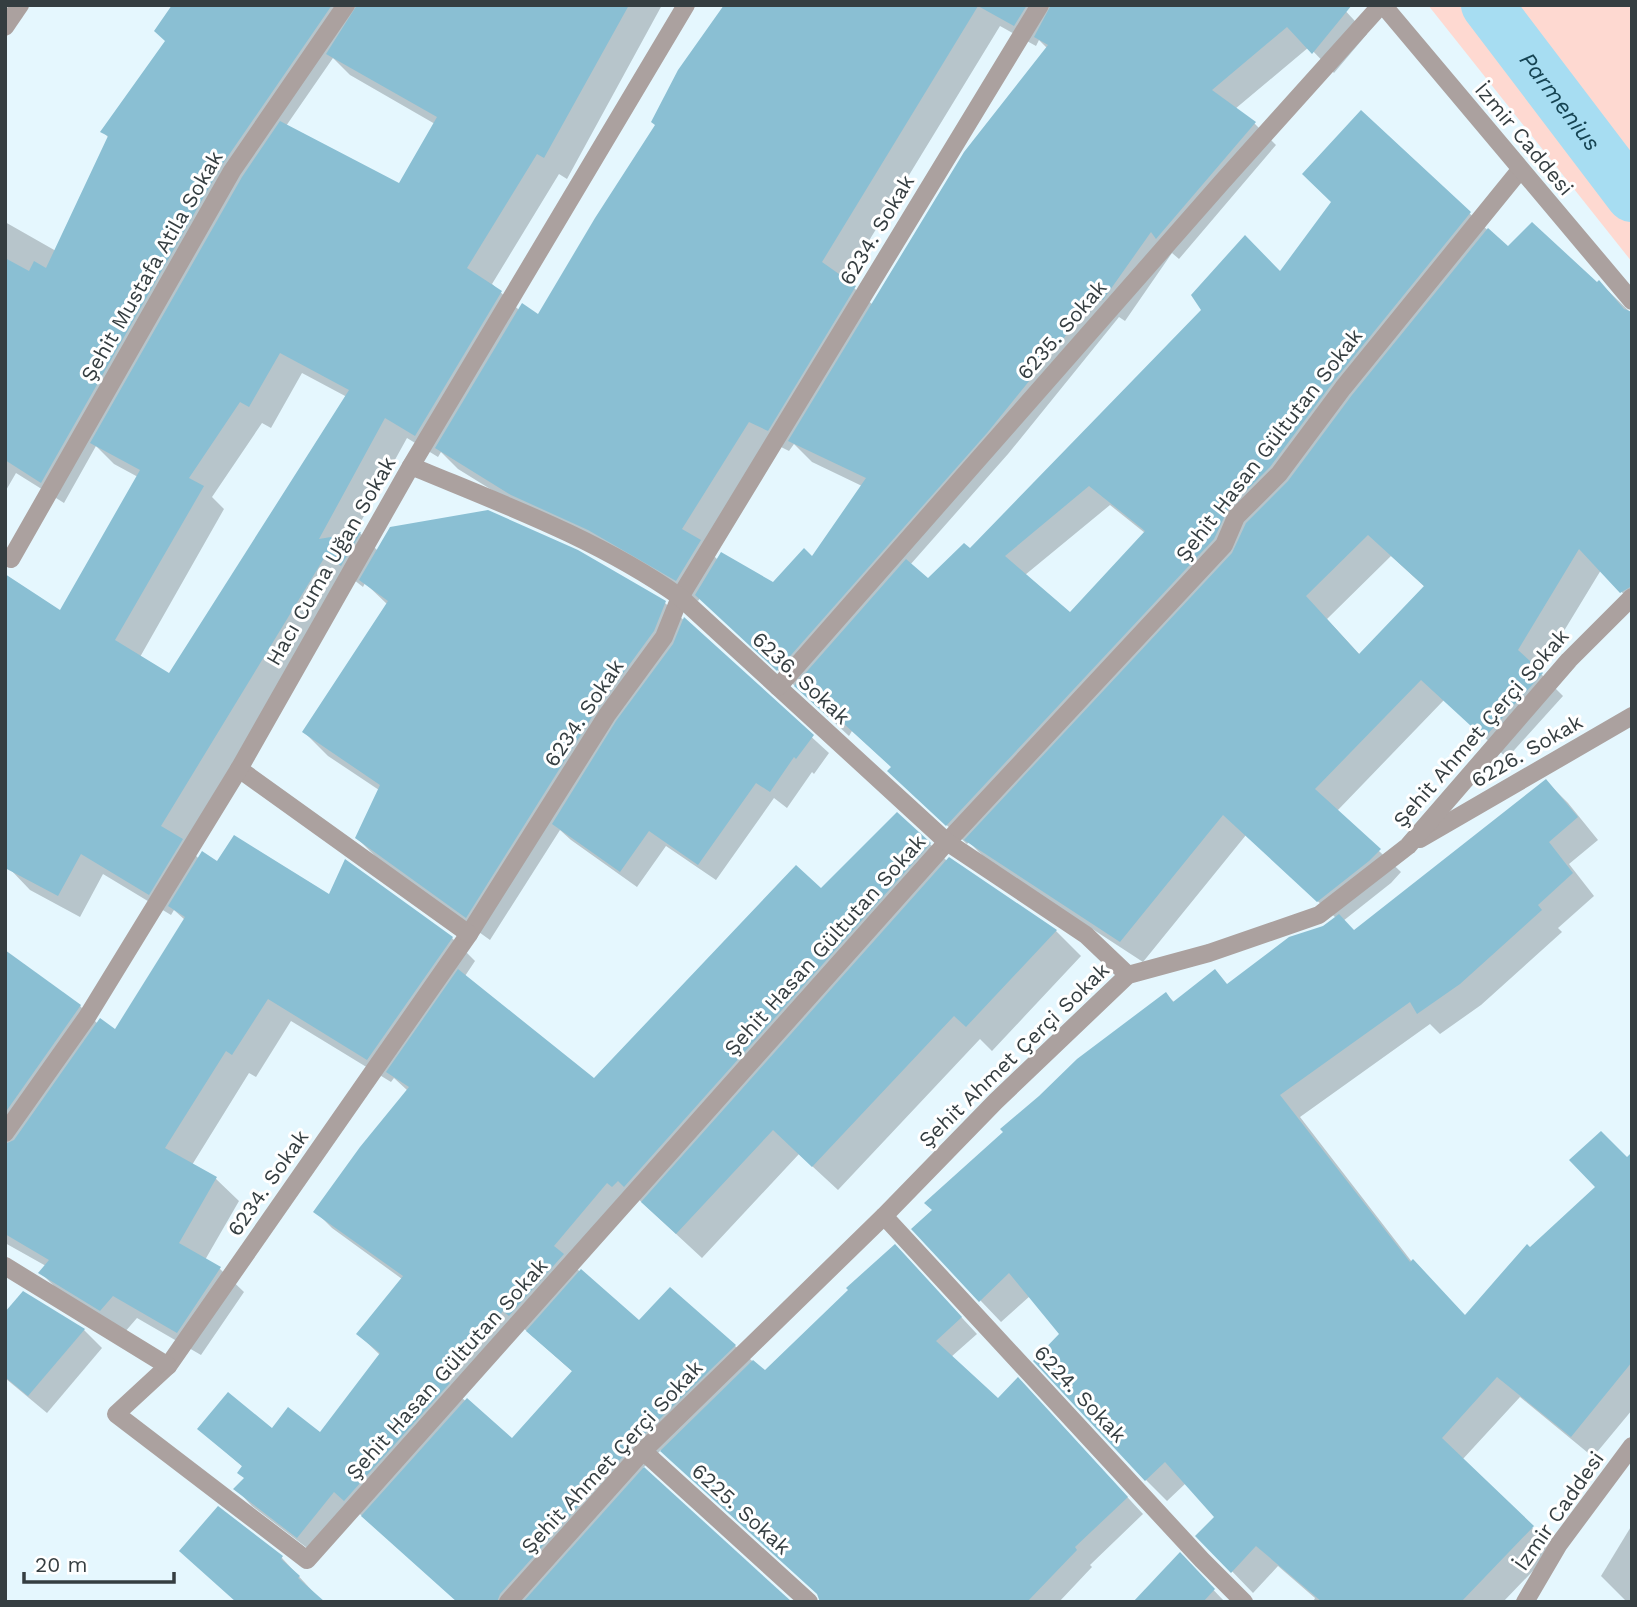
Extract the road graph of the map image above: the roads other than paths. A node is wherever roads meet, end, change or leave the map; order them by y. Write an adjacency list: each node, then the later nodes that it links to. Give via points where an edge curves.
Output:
1 (20, 5): 6 (street)
2 (346, 5): 10 (street, Şehit Mustafa Atila Sokak, via 232,171)
3 (686, 5): 9 (street, Hacı Cuma Uğan Sokak)
4 (1040, 5): 11 (street, 6234. Sokak)
5 (1382, 5): 7 (street, İzmir Caddesi); 13 (street, 6235. Sokak)
6 (5, 27)
7 (1520, 170): 8 (street, İzmir Caddesi); 16 (street, Şehit Hasan Gültutan Sokak, via 1279,474 1237,517 1224,545)
8 (1632, 302)
9 (411, 466): 11 (street, 6236. Sokak, via 573,535 648,574); 15 (street, Hacı Cuma Uğan Sokak)
10 (11, 559)
11 (680, 597): 13 (street, 6236. Sokak); 18 (street, 6234. Sokak, via 664,637 607,715)
12 (1632, 597): 17 (street, Şehit Ahmet Çerçi Sokak, via 1569,660)
13 (779, 687): 16 (street, 6236. Sokak)
14 (1632, 716): 17 (street, 6226. Sokak)
15 (239, 769): 18 (street); 20 (street, Hacı Cuma Uğan Sokak, via 87,1017)
16 (947, 842): 19 (street, 6236. Sokak, via 1086,935); 24 (street, Şehit Hasan Gültutan Sokak, via 307,1560)
17 (1408, 846): 19 (street, Şehit Ahmet Çerçi Sokak, via 1319,915)
18 (469, 934): 23 (street, 6234. Sokak)
19 (1128, 975): 21 (street, Şehit Ahmet Çerçi Sokak)
20 (5, 1133)
21 (884, 1216): 26 (street, Şehit Ahmet Çerçi Sokak); 29 (street, 6224. Sokak)
22 (5, 1266): 23 (street)
23 (168, 1366): 24 (street, 6234. Sokak)
24 (116, 1414)
25 (1632, 1446): 30 (street, İzmir Caddesi, via 1559,1544)
26 (643, 1451): 27 (street, Şehit Ahmet Çerçi Sokak); 28 (street, 6225. Sokak)
27 (508, 1602)
28 (809, 1602)
29 (1244, 1602)
30 (1525, 1602)

